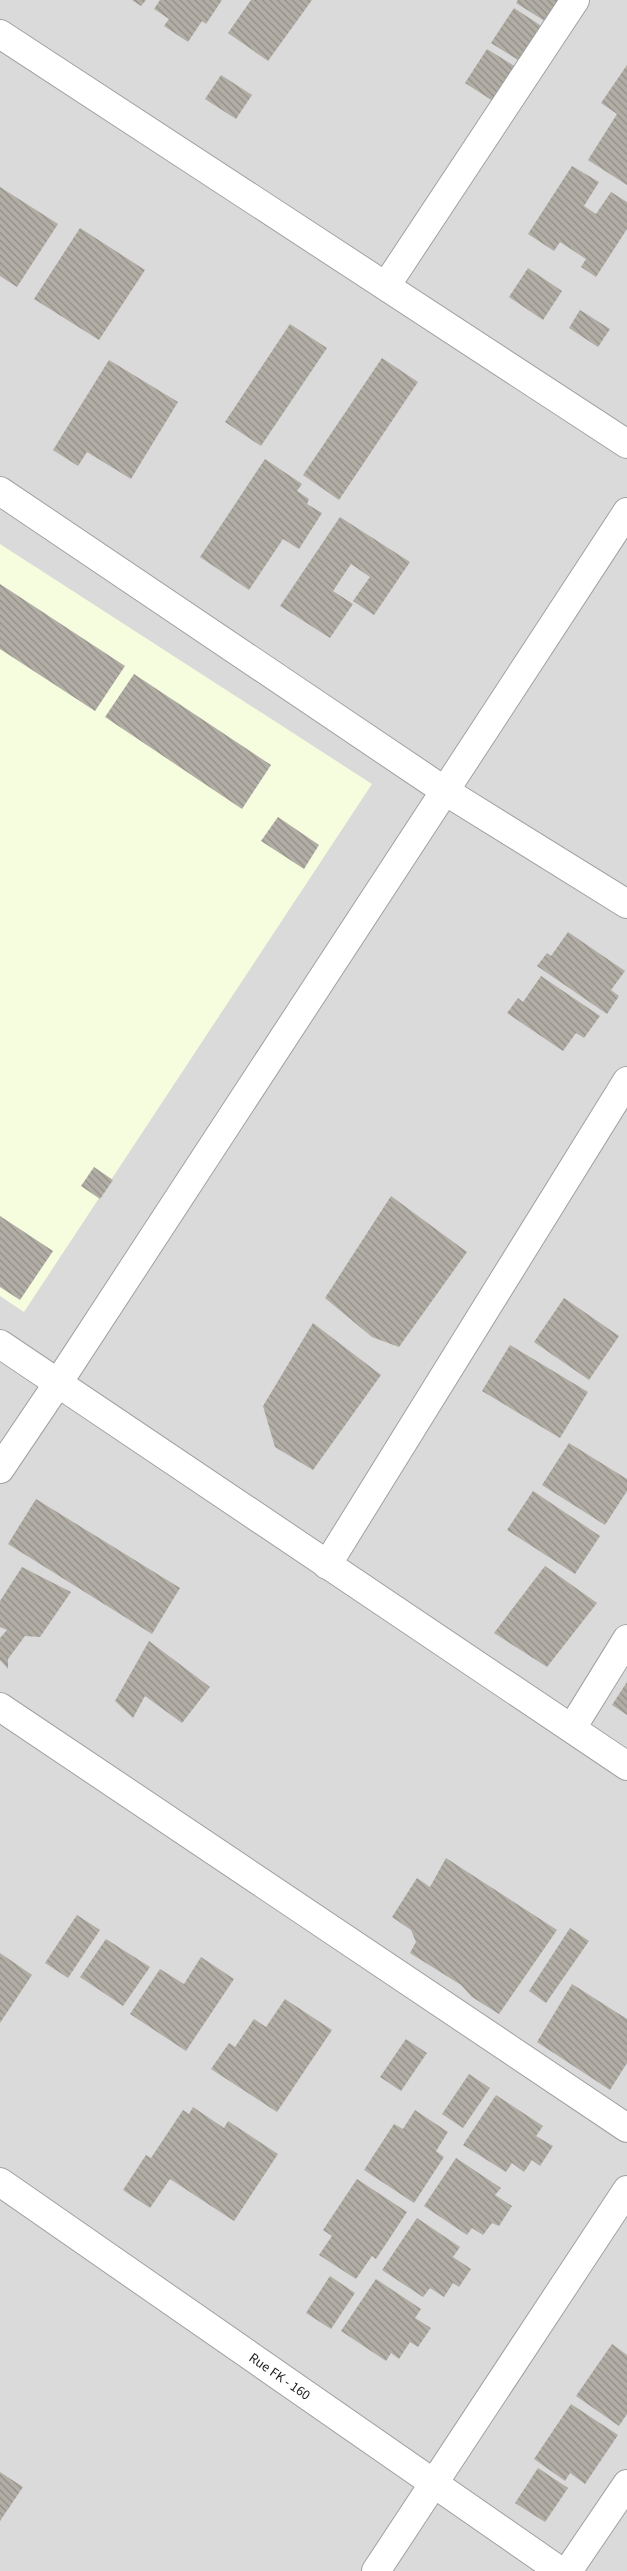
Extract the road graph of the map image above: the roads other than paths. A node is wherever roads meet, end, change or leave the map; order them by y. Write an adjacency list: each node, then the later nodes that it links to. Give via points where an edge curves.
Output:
1 (575, 0): 3 (street)
2 (0, 34): 3 (street)
3 (386, 286): 4 (street)
4 (627, 444)
5 (0, 491): 7 (street)
6 (627, 512): 7 (street)
7 (445, 791): 8 (street); 11 (street)
8 (627, 904)
9 (627, 1081): 13 (street)
10 (0, 1344): 11 (street)
11 (58, 1383): 12 (street); 13 (street)
12 (0, 1468)
13 (327, 1565): 16 (street)
14 (627, 1638): 16 (street)
15 (0, 1707): 18 (street)
16 (572, 1728): 17 (street)
17 (627, 1766)
18 (627, 2128)
19 (0, 2182): 21 (street, Rue FK - 160)
20 (627, 2190): 21 (street)
21 (434, 2482): 23 (street); 24 (street, Rue FK - 160)
22 (627, 2484): 25 (street)
23 (376, 2571)
24 (560, 2571)
25 (568, 2571)

